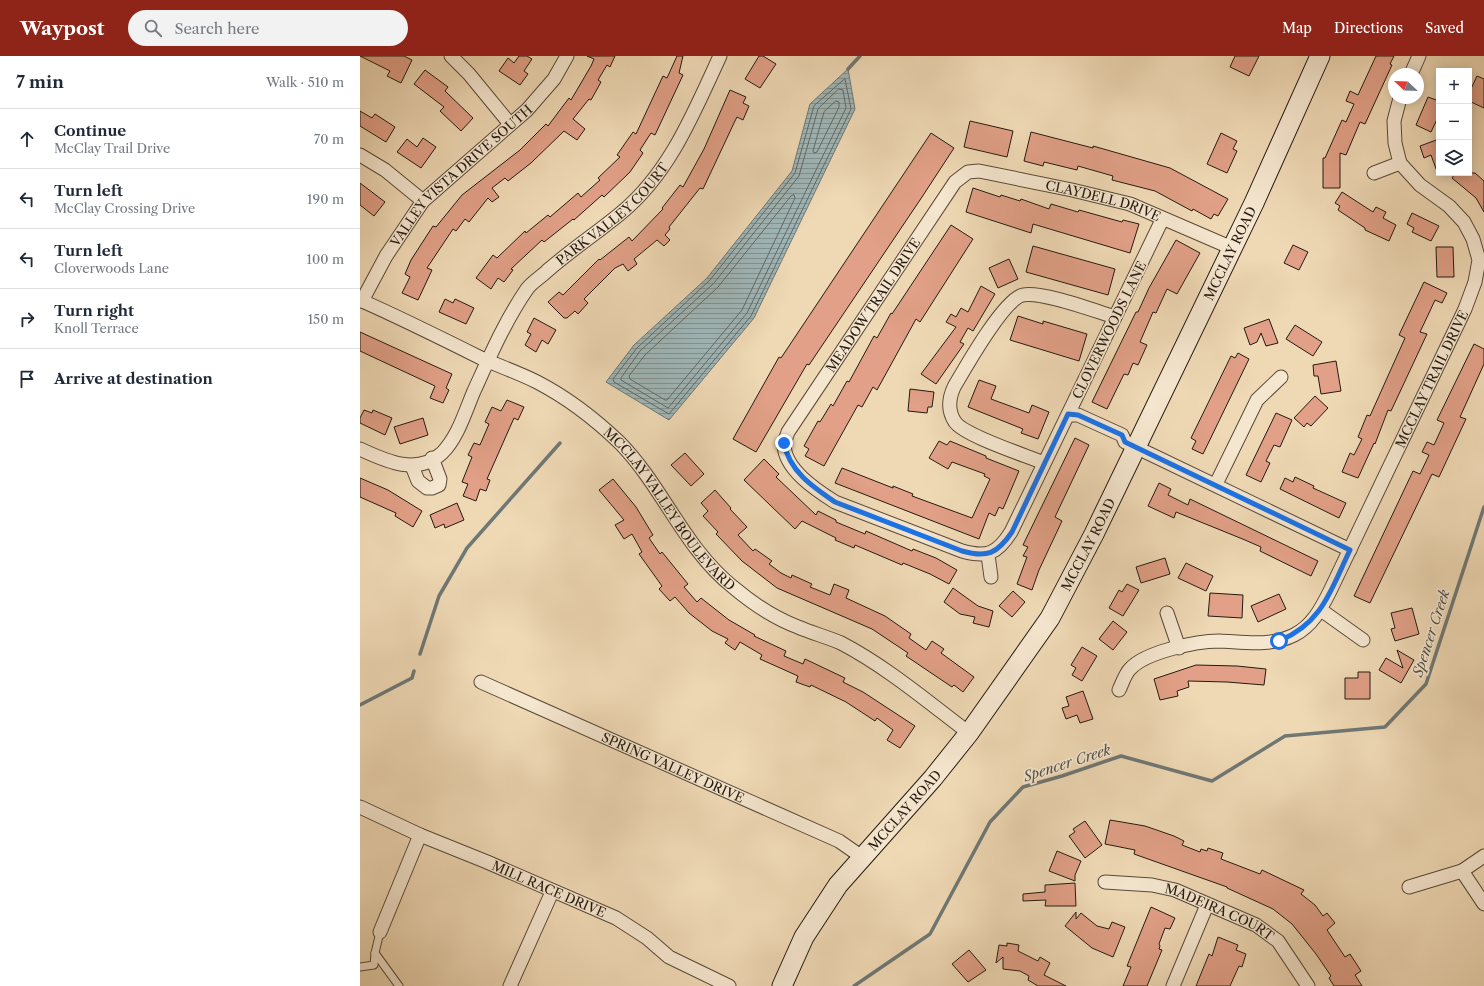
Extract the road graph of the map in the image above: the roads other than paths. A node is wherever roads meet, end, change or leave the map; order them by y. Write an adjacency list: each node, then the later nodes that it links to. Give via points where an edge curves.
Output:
1 (451, 56): 8 (street)
2 (567, 56): 8 (street, VALLEY VISTA DRIVE SOUTH, via 544,94)
3 (720, 56): 18 (street, PARK VALLEY COURT, via 690,121 657,178 621,213 572,249 528,288 505,325)
4 (1320, 56): 15 (main road, MCCLAY ROAD)
5 (1419, 56): 6 (street)
6 (1414, 68)
7 (1398, 104): 10 (street, MCCLAY TRAIL DRIVE, via 1394,121 1395,143)
8 (510, 124): 13 (street, VALLEY VISTA DRIVE SOUTH)
9 (360, 155): 13 (street, via 385,170)
10 (1400, 163): 12 (street); 27 (street, MCCLAY TRAIL DRIVE, via 1420,185 1449,206 1464,222 1474,239 1479,260 1475,282 1464,309)
11 (968, 172): 14 (street, CLAYDELL DRIVE, via 992,173 1072,190 1130,204); 28 (street, MEADOW TRAIL DRIVE, via 951,187 798,416 784,443 786,455 792,465 820,492 835,502)
12 (1374, 173)
13 (423, 201): 16 (street, VALLEY VISTA DRIVE SOUTH, via 386,256)
14 (1163, 218): 15 (street, CLAYDELL DRIVE); 17 (street, CLOVERWOODS LANE)
15 (1232, 248): 21 (main road, MCCLAY ROAD)
16 (361, 300): 18 (street, MCCLAY VALLEY BOULEVARD)
17 (1115, 317): 20 (street, CLOVERWOODS LANE); 24 (street, via 1070,303 1022,295 1005,307 954,387 948,400 955,422 991,442)
18 (488, 361): 23 (street, PARK VALLEY COURT, via 454,437 441,453); 36 (street, MCCLAY VALLEY BOULEVARD, via 544,386 583,409 638,463 696,551 719,576 748,600 796,627 840,643 863,656)
19 (1281, 377): 26 (street, via 1257,400)
20 (1068, 414): 21 (street, via 1074,422 1118,444); 24 (street, CLOVERWOODS LANE)
21 (1130, 444): 26 (street); 36 (main road, MCCLAY ROAD, via 1094,534 1050,618)
22 (360, 449): 25 (street, via 386,461)
23 (432, 458): 25 (street, PARK VALLEY COURT); 25 (street, via 440,479 436,487 427,488 418,482)
24 (1044, 463): 28 (street, CLOVERWOODS LANE, via 1012,532 1004,544)
25 (412, 466)
26 (1216, 484): 27 (street)
27 (1350, 550): 30 (street, MCCLAY TRAIL DRIVE)
28 (983, 555): 29 (street)
29 (992, 577)
30 (1320, 610): 32 (street); 33 (street, MCCLAY TRAIL DRIVE, via 1310,624 1279,641 1216,641)
31 (1167, 613): 33 (street)
32 (1363, 640)
33 (1179, 648): 35 (street, MCCLAY TRAIL DRIVE, via 1142,659 1130,669)
34 (481, 682): 40 (street, SPRING VALLEY DRIVE, via 839,841)
35 (1119, 690)
36 (969, 733): 40 (main road, MCCLAY ROAD, via 933,778)
37 (360, 806): 38 (street, MILL RACE DRIVE)
38 (420, 835): 44 (street, MILL RACE DRIVE); 47 (street)
39 (1484, 856): 41 (street)
40 (862, 857): 53 (main road, MCCLAY ROAD, via 838,885 804,937)
41 (1462, 872): 43 (street); 45 (street)
42 (1105, 882): 46 (street, MADEIRA COURT, via 1163,887 1176,890)
43 (1409, 887)
44 (552, 892): 51 (street); 52 (street, MILL RACE DRIVE, via 629,925 669,957)
45 (1484, 904)
46 (1207, 905): 54 (street); 55 (street, MADEIRA COURT, via 1256,925 1278,941)
47 (380, 932): 48 (lane)
48 (375, 953): 49 (lane, via 374,965); 50 (lane)
49 (360, 967)
50 (399, 986)
51 (510, 986)
52 (729, 986)
53 (782, 986)
54 (1173, 986)
55 (1308, 986)

